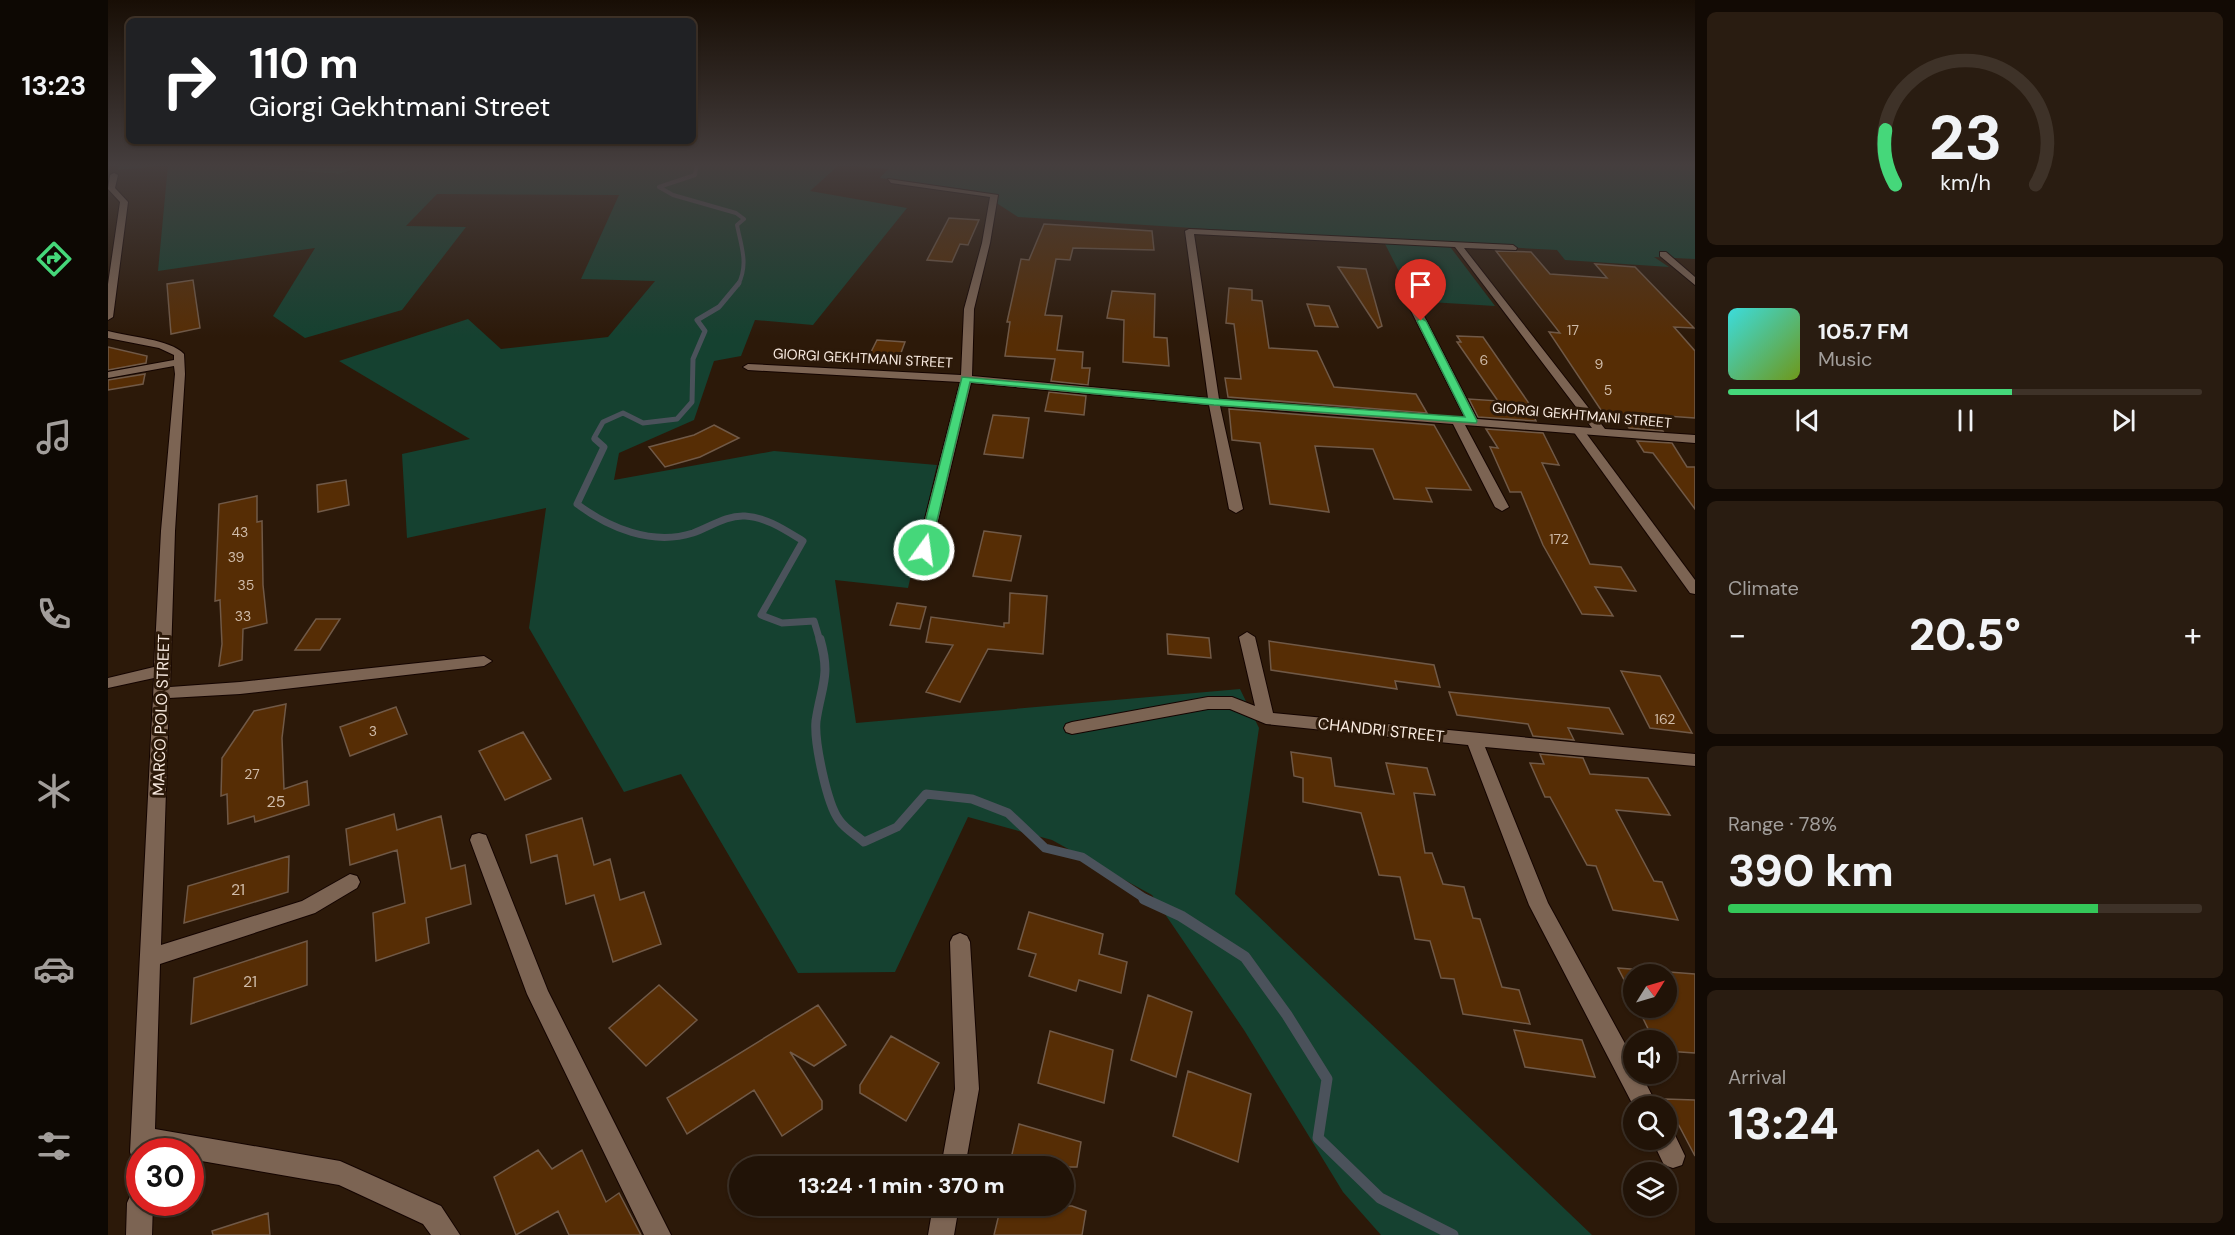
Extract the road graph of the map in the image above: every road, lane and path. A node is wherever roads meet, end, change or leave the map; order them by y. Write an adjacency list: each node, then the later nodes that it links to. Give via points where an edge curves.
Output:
1 (121, 222): 8 (street)
2 (990, 222): 14 (street, via 969,309)
3 (1457, 245): 4 (street); 15 (street, via 1189,231); 19 (street)
4 (1513, 248)
5 (1663, 254): 7 (street)
6 (1401, 281): 17 (street)
7 (1695, 282)
8 (109, 295): 9 (street)
9 (108, 317)
10 (108, 334): 11 (street, via 169,346 178,354)
11 (179, 362): 13 (street); 27 (street, MARCO POLO STREET)
12 (748, 367): 14 (street, GIORGI GEKHTMANI STREET)
13 (108, 375)
14 (966, 379): 15 (street, GIORGI GEKHTMANI STREET); 23 (street)
15 (1214, 402): 16 (street, GIORGI GEKHTMANI STREET); 22 (street)
16 (1457, 420): 17 (street, GIORGI GEKHTMANI STREET); 21 (street)
17 (1472, 421): 18 (street, GIORGI GEKHTMANI STREET)
18 (1579, 431): 19 (street, GIORGI GEKHTMANI STREET); 24 (street)
19 (1602, 433): 20 (street, GIORGI GEKHTMANI STREET)
20 (1695, 439)
21 (1502, 507)
22 (1236, 508)
23 (924, 550)
24 (1695, 590)
25 (1247, 637): 30 (street)
26 (484, 661): 29 (street)
27 (163, 670): 28 (street); 29 (street, MARCO POLO STREET)
28 (108, 683)
29 (162, 693): 37 (street, MARCO POLO STREET)
30 (1266, 717): 31 (street, CHANDRI STREET, via 1232,703 1208,703); 32 (street, CHANDRI STREET)
31 (1072, 728)
32 (1474, 740): 33 (street, CHANDRI STREET); 38 (street, via 1539,905)
33 (1695, 759)
34 (479, 840): 46 (street, via 537,994)
35 (350, 882): 37 (street, via 308,906)
36 (960, 942): 41 (street, via 967,1089)
37 (150, 958): 39 (street, MARCO POLO STREET)
38 (1641, 1096)
39 (142, 1138)
40 (204, 1154): 45 (street, via 340,1173 432,1215)
41 (955, 1156)
42 (140, 1216): 44 (street)
43 (944, 1216): 47 (street)
44 (139, 1235)
45 (447, 1235)
46 (658, 1235)
47 (941, 1235)

